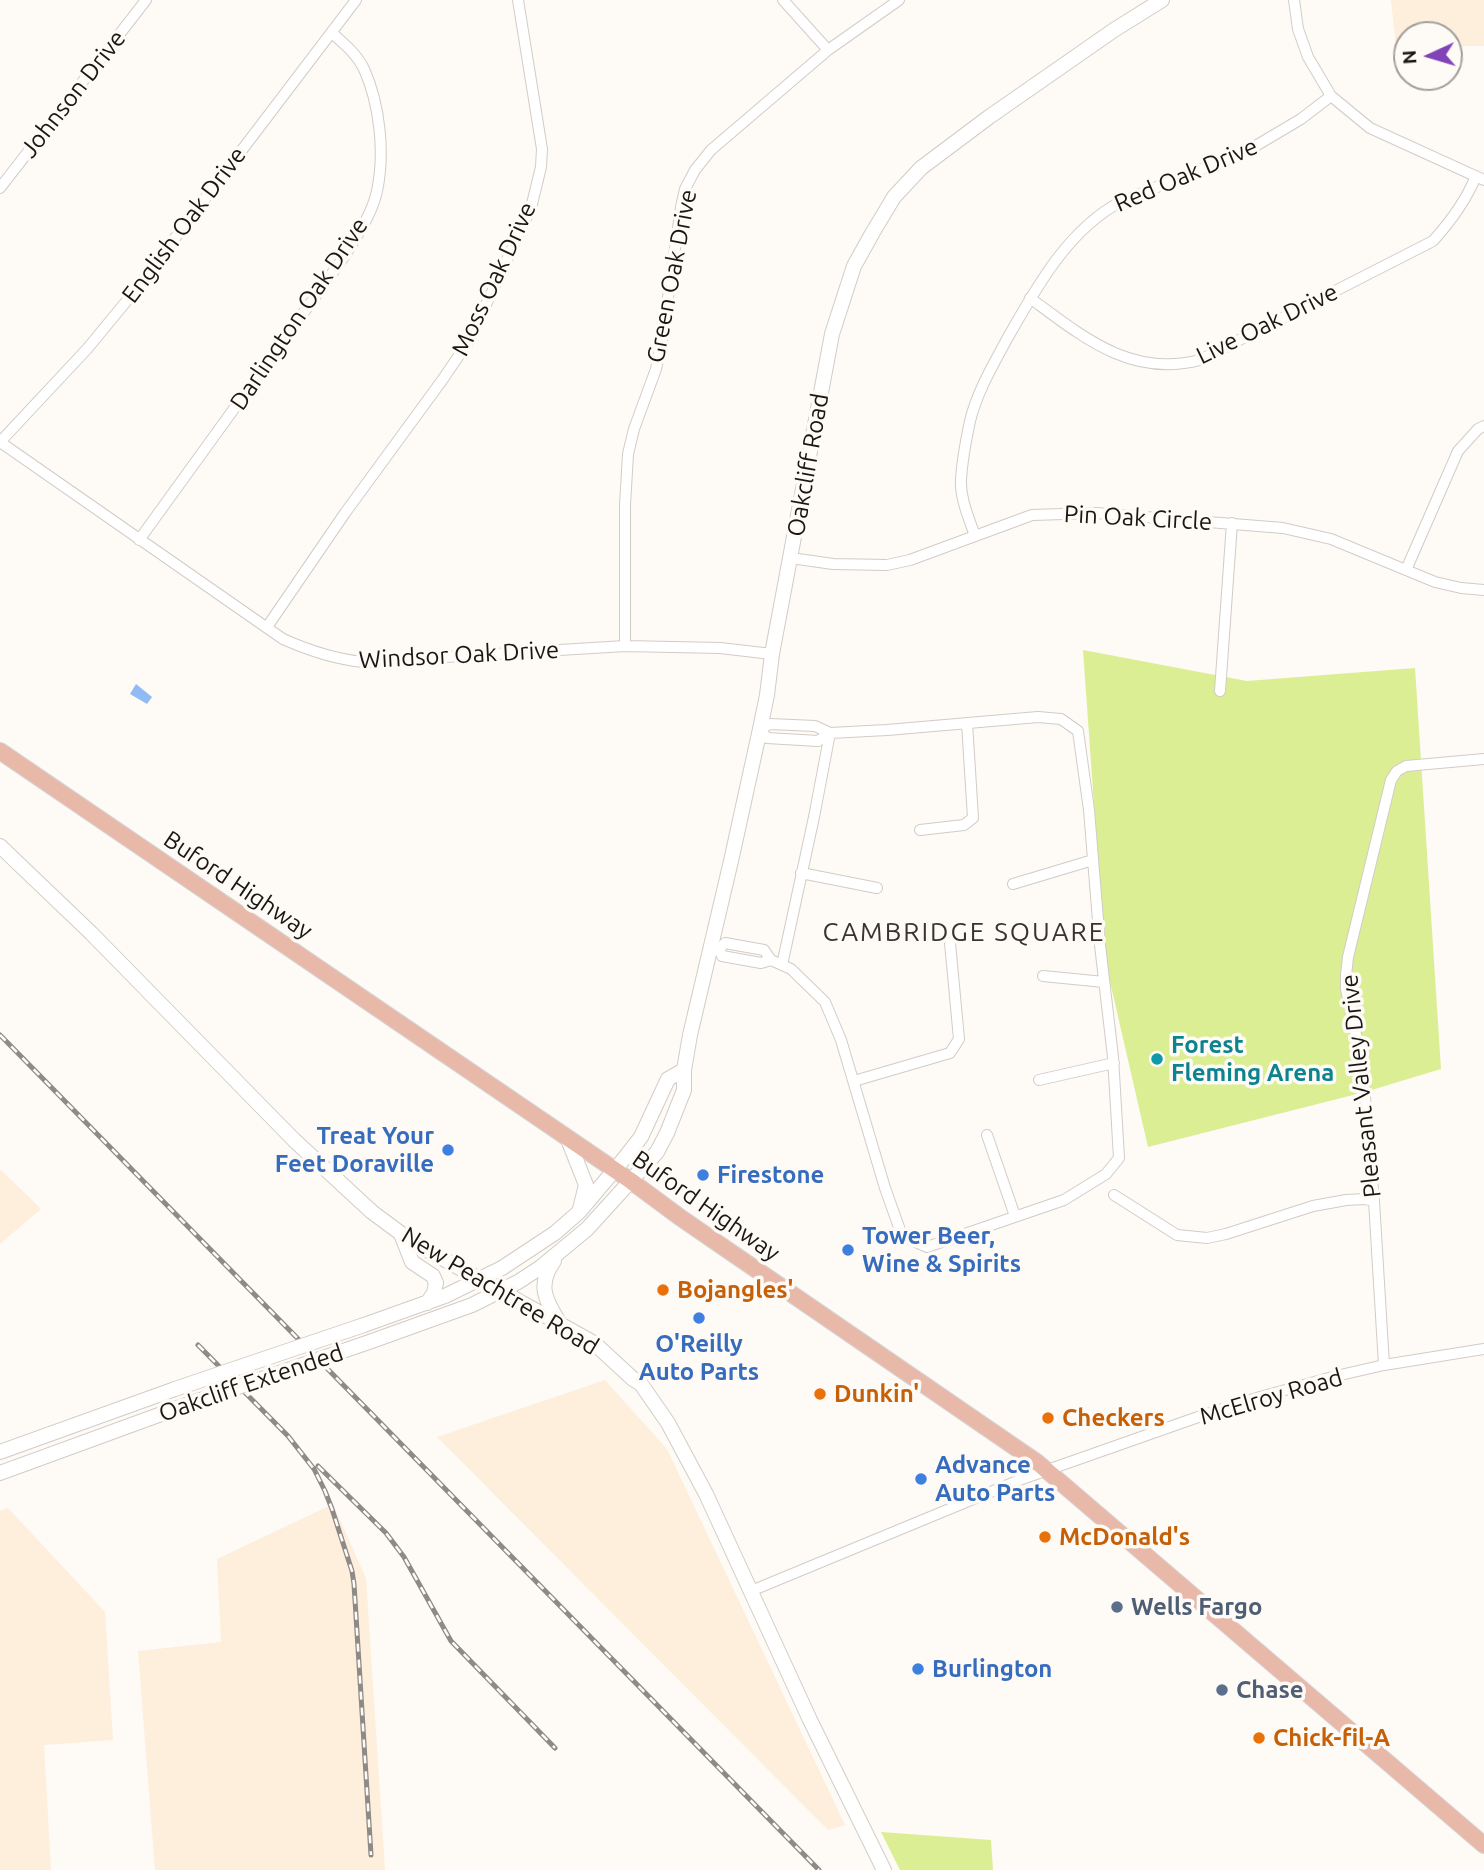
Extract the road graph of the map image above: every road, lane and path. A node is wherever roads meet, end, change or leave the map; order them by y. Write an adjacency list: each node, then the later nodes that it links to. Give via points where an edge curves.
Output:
1 (146, 0): 12 (street, Johnson Drive)
2 (356, 0): 8 (street, English Oak Drive)
3 (518, 0): 22 (street, Moss Oak Drive, via 542,149 531,208 470,339)
4 (783, 0): 9 (street)
5 (899, 0): 9 (street, Green Oak Drive)
6 (1162, 0): 19 (main road, Oakcliff Road, via 950,144 894,197 854,266 832,334)
7 (1294, 0): 10 (street, via 1304,48)
8 (332, 33): 15 (street, English Oak Drive, via 134,292); 18 (street, Darlington Oak Drive, via 352,50 363,68 378,125 381,160 377,192 366,221)
9 (828, 50): 23 (street, Green Oak Drive, via 711,150 685,189 656,369 628,454)
10 (1331, 96): 11 (street, via 1370,128); 13 (street, Red Oak Drive, via 1247,151 1104,210 1068,246)
11 (1480, 178): 13 (street, Live Oak Drive, via 1433,241 1200,360 1165,364 1124,358 1073,330)
12 (0, 188)
13 (1030, 298): 17 (street, Red Oak Drive, via 989,371 971,420 961,481)
14 (1484, 426): 20 (street, via 1458,451)
15 (0, 442): 18 (street, Windsor Oak Drive)
16 (1232, 523): 17 (street, Pin Oak Circle, via 1044,514); 20 (street, Pin Oak Circle, via 1331,539); 25 (street)
17 (975, 536): 19 (street, Pin Oak Circle, via 887,565)
18 (139, 540): 22 (street, Windsor Oak Drive)
19 (791, 558): 24 (main road, Oakcliff Road)
20 (1406, 570): 21 (street, Pin Oak Circle, via 1435,582)
21 (1484, 590)
22 (267, 627): 23 (street, Windsor Oak Drive, via 307,650 363,662)
23 (625, 646): 24 (street, Windsor Oak Drive)
24 (772, 654): 27 (main road, Oakcliff Road)
25 (1220, 691)
26 (967, 723): 28 (street); 31 (street, via 973,818 964,825); 33 (street, via 1038,717 1061,719 1078,731)
27 (760, 729): 28 (street, via 767,738 818,741); 38 (main road, Oakcliff Road)
28 (830, 733): 34 (street)
29 (0, 751): 47 (main road, Buford Highway)
30 (1484, 759): 51 (street, Pleasant Valley Drive, via 1406,766 1397,771 1380,819 1346,975 1362,1056)
31 (920, 830)
32 (0, 846): 54 (main road, New Peachtree Road, via 294,1140)
33 (1093, 860): 35 (street); 41 (street)
34 (801, 873): 36 (street); 39 (street)
35 (1013, 884)
36 (877, 888)
37 (950, 943): 45 (street, via 959,1039 950,1053)
38 (715, 948): 39 (street, via 722,956); 43 (main road, Oakcliff Road)
39 (776, 962): 45 (street, via 825,1002)
40 (1043, 976): 41 (street)
41 (1104, 982): 42 (street)
42 (1114, 1063): 44 (street); 53 (street, via 1119,1158 1106,1174 1064,1200)
43 (684, 1070): 48 (main road, via 668,1079 641,1136); 49 (main road, Oakcliff Road, via 684,1090 667,1133)
44 (1039, 1080)
45 (854, 1081): 53 (street, via 901,1233 927,1247)
46 (987, 1135): 53 (street)
47 (567, 1138): 48 (main road, Buford Highway); 52 (main road, via 586,1185)
48 (614, 1170): 49 (main road, Buford Highway); 52 (main road)
49 (631, 1181): 55 (main road, Oakcliff Road); 63 (main road, Buford Highway)
50 (1114, 1195): 51 (street, via 1177,1235 1207,1238 1313,1206)
51 (1374, 1201): 61 (street, Pleasant Valley Drive)
52 (579, 1212): 56 (main road, via 555,1233)
53 (1015, 1216)
54 (401, 1233): 56 (main road, New Peachtree Road); 58 (main road, via 412,1262 436,1283)
55 (564, 1250): 57 (main road, Oakcliff Road); 59 (main road, via 545,1273 544,1287 547,1304)
56 (480, 1278): 57 (main road, New Peachtree Road); 58 (main road, Oakcliff Extended)
57 (501, 1290): 59 (main road, New Peachtree Road); 64 (main road, Oakcliff Extended, bridge, via 472,1305)
58 (427, 1303): 62 (main road, Oakcliff Extended, bridge)
59 (559, 1323): 65 (main road, New Peachtree Road, via 594,1343 641,1384 684,1451)
60 (1484, 1349): 61 (street, McElroy Road)
61 (1384, 1365): 63 (street, McElroy Road, via 1260,1397)
62 (0, 1452)
63 (1046, 1470): 65 (street, McElroy Road); 66 (main road, Buford Highway)
64 (0, 1473)
65 (751, 1591): 67 (main road, New Peachtree Road)
66 (1484, 1845)
67 (884, 1870)

